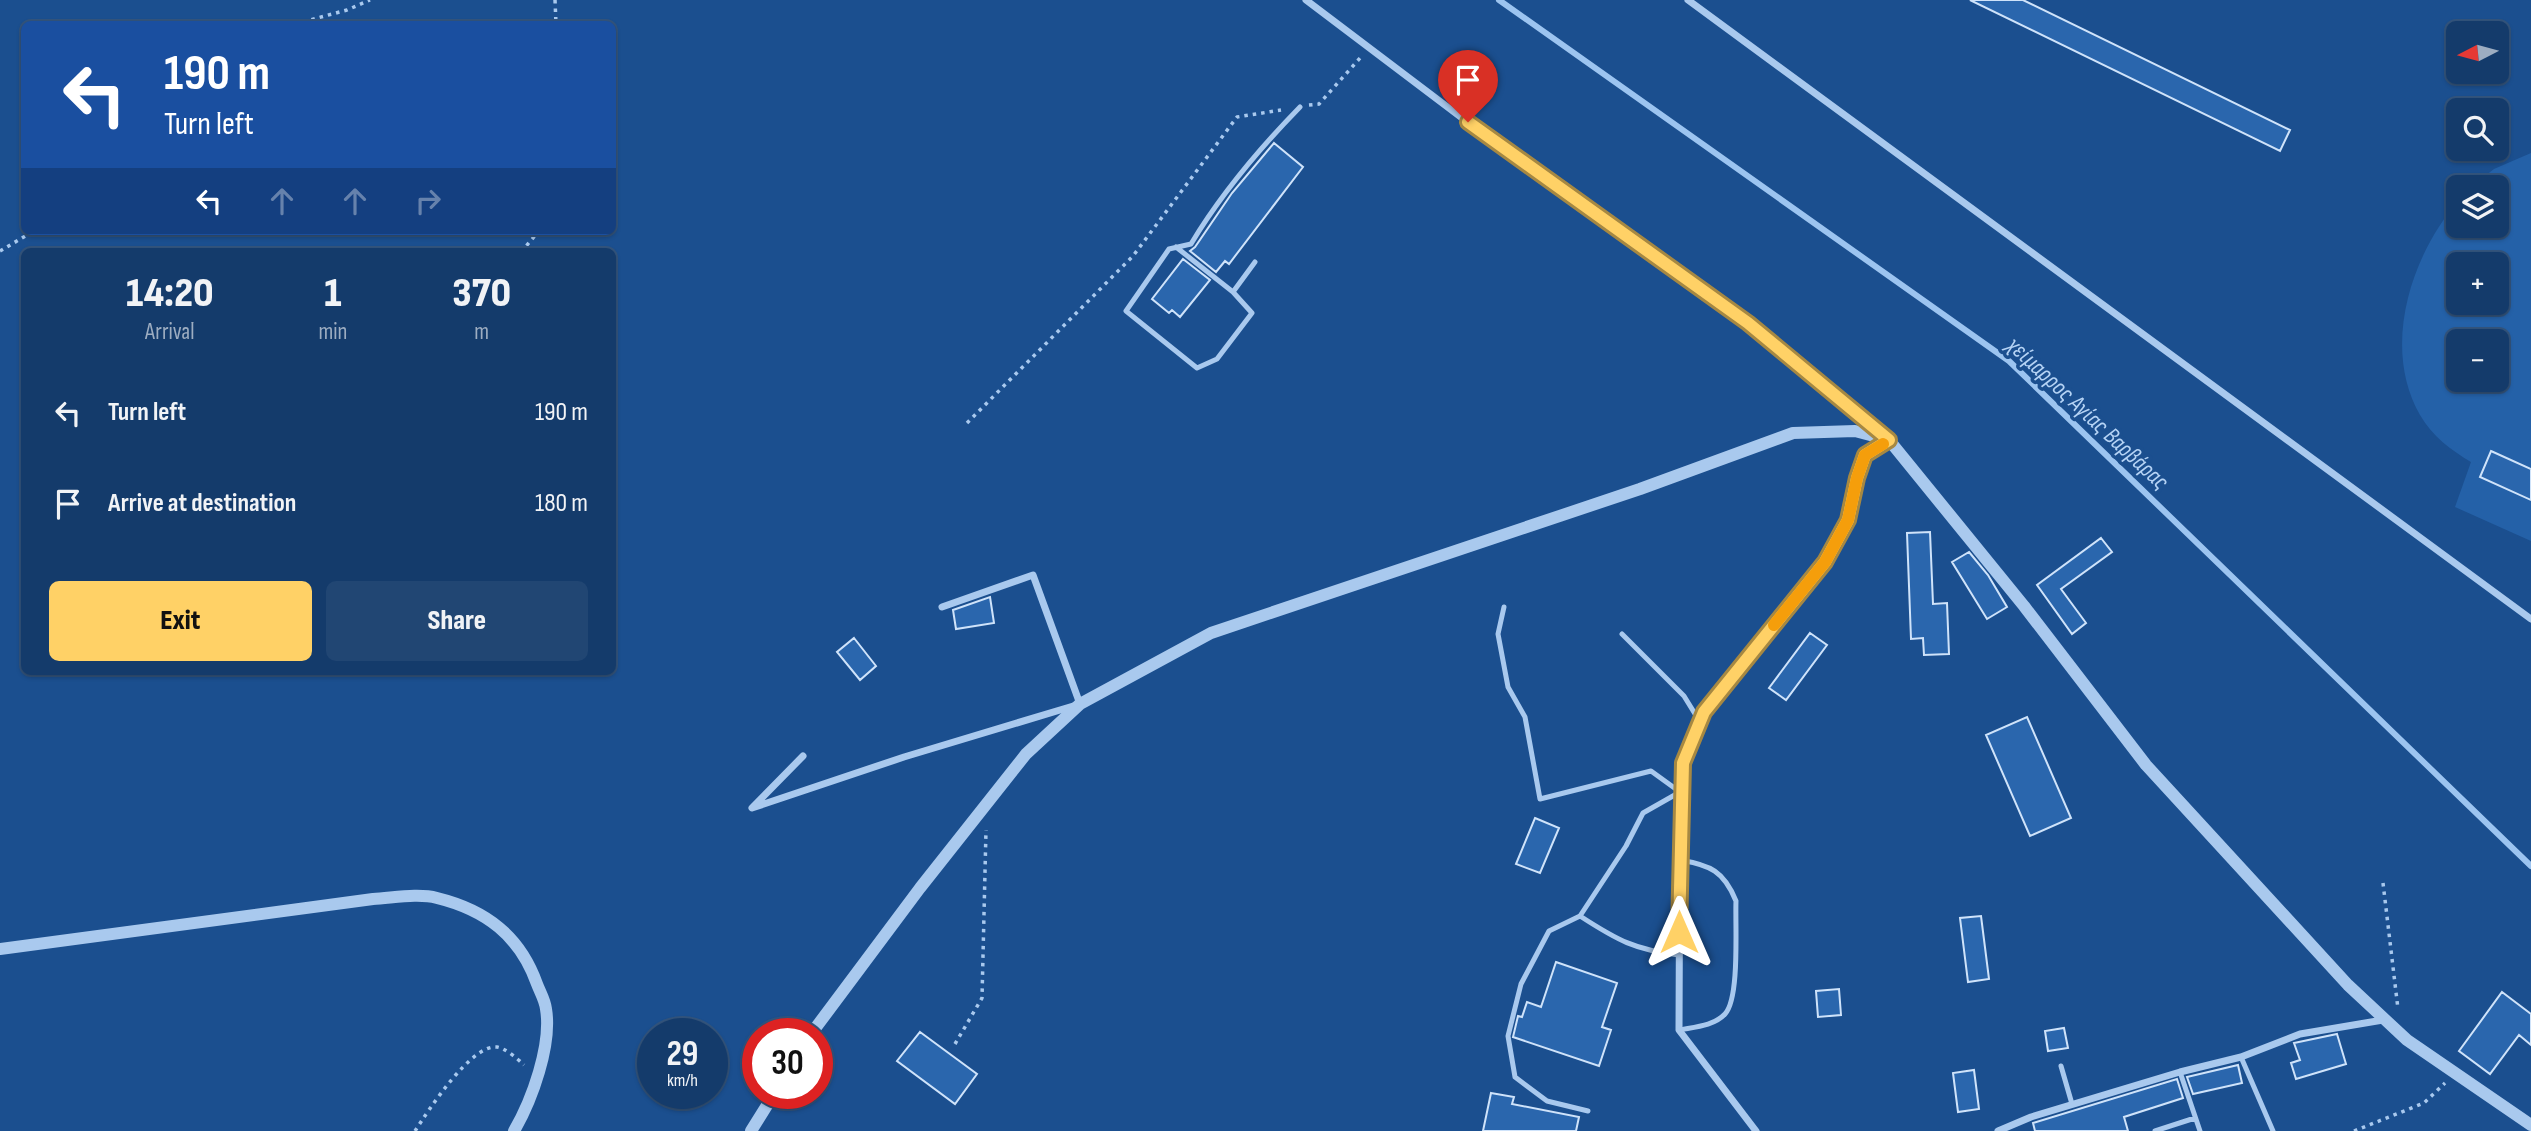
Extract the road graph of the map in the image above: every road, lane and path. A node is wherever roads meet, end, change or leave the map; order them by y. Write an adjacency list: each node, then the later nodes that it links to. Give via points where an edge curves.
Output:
1 (370, 0): 5 (path)
2 (555, 0): 6 (path)
3 (1306, 0): 7 (street)
4 (1688, 0): 18 (street)
5 (306, 21)
6 (556, 21)
7 (1369, 48): 8 (path, via 1319,104); 15 (street, via 1748,323)
8 (1300, 107): 10 (lane, via 1269,139 1191,244); 14 (path, via 1237,117 1133,256)
9 (27, 235): 11 (path)
10 (1176, 247): 13 (lane); 13 (lane, via 1169,248 1126,311 1197,368 1217,359 1252,313)
11 (0, 251)
12 (1255, 262): 13 (lane)
13 (1233, 292)
14 (967, 423)
15 (1889, 440): 20 (street, via 1855,431 1793,433 1211,633); 21 (street, via 1865,455 1848,520 1825,562); 31 (street, via 2146,765)
16 (942, 607): 20 (street, via 1033,575)
17 (1504, 607): 23 (lane, via 1498,634 1508,687 1525,717 1540,799 1651,771)
18 (2531, 619)
19 (1622, 634): 21 (lane, via 1684,695)
20 (1080, 704): 22 (street, via 752,808); 24 (street, via 1026,754)
21 (1700, 722): 23 (street, via 1683,763)
22 (803, 756)
23 (1680, 792): 25 (street); 27 (lane, via 1643,813)
24 (986, 805): 30 (street); 33 (path, via 982,998)
25 (1680, 860): 29 (street); 32 (lane, via 1704,864 1717,872 1736,901 1734,995 1726,1014 1712,1023)
26 (2383, 883): 31 (path, via 2399,1005)
27 (1580, 916): 29 (lane, via 1621,942); 41 (lane, via 1549,932 1521,984 1508,1035 1515,1077 1547,1101)
28 (0, 950): 38 (street, via 373,898 434,897 480,912 509,936 530,965 546,1009)
29 (1679, 955): 32 (street)
30 (823, 1018)
31 (2388, 1024): 34 (street, via 2300,1034); 37 (street)
32 (1679, 1030): 47 (street)
33 (955, 1044)
34 (2241, 1057): 36 (street); 51 (lane)
35 (2061, 1066): 39 (lane)
36 (2180, 1072): 39 (street); 42 (lane)
37 (2456, 1072): 43 (street); 52 (path, via 2424,1103)
38 (537, 1080): 44 (path, via 522,1062 501,1048 489,1048 444,1087); 45 (street)
39 (2073, 1104): 48 (street)
40 (765, 1109): 46 (street)
41 (1588, 1111)
42 (2195, 1118): 49 (lane); 50 (lane)
43 (2531, 1125)
44 (415, 1131)
45 (514, 1131)
46 (751, 1131)
47 (1756, 1131)
48 (1998, 1131)
49 (2155, 1131)
50 (2200, 1131)
51 (2273, 1131)
52 (2354, 1131)

